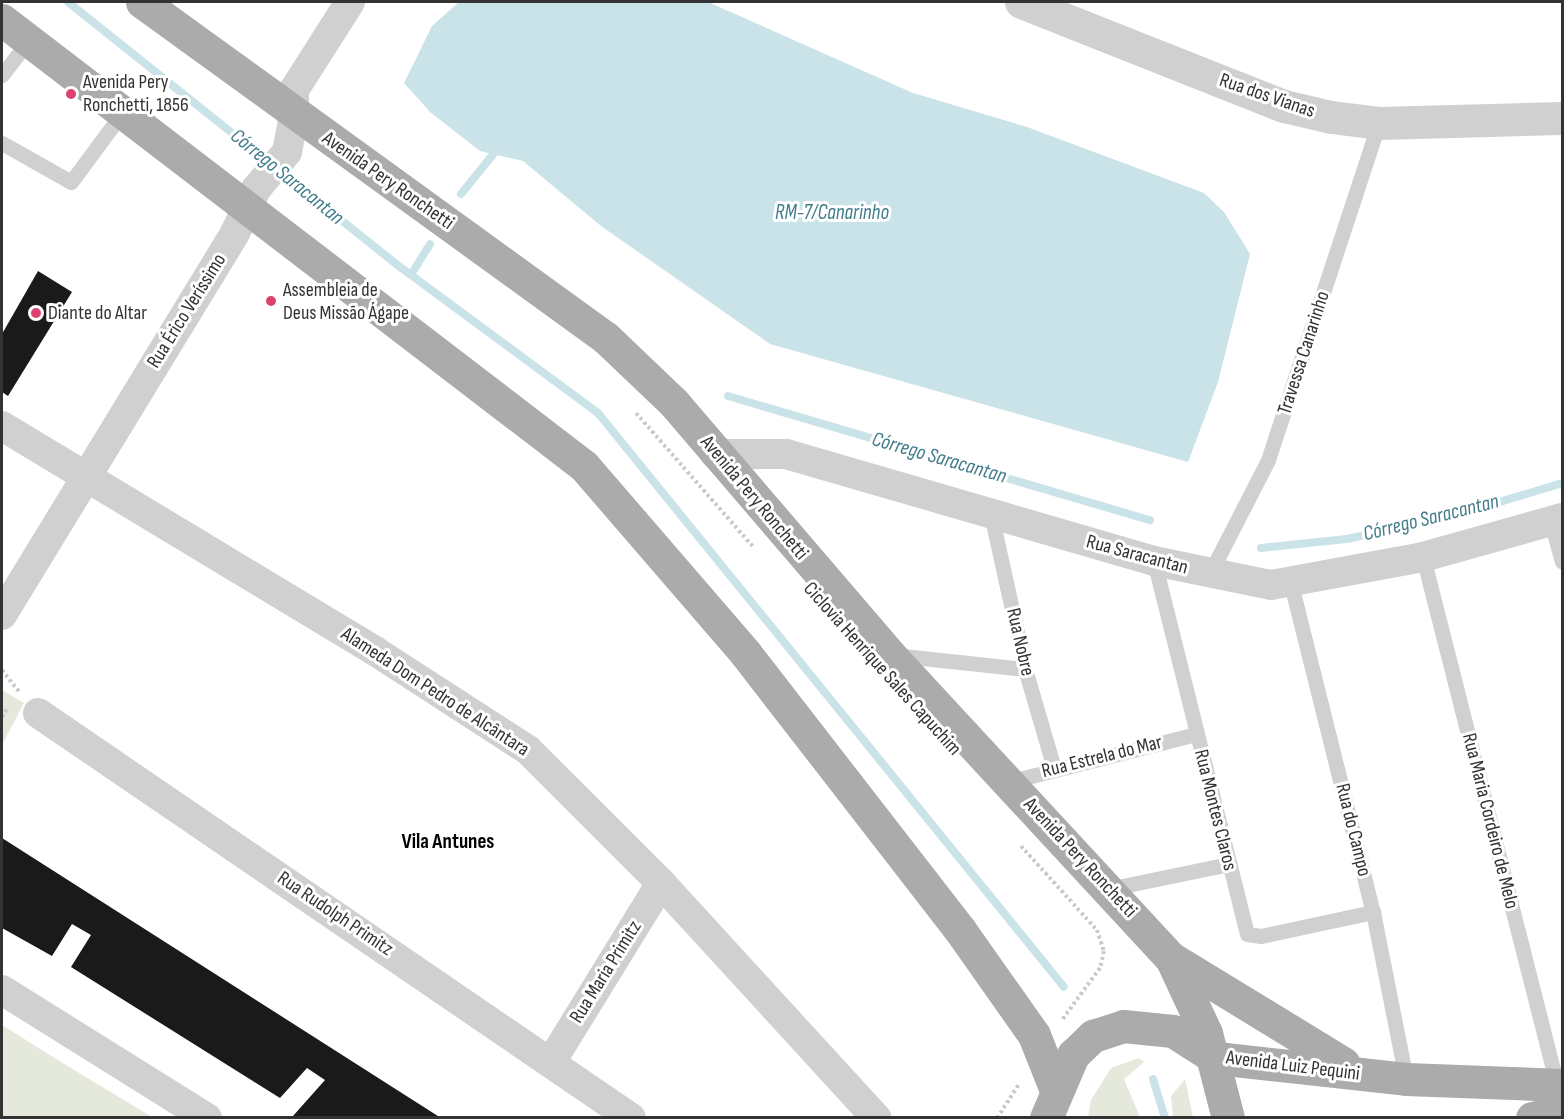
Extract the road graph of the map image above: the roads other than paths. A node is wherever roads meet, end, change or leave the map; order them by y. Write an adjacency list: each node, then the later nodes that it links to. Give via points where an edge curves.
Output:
1 (350, 2): 8 (street, Rua Érico Veríssimo, via 302,72 294,90)
2 (1021, 2): 10 (street, Rua dos Vianas, via 1284,106)
3 (145, 3): 8 (main road, Avenida Pery Ronchetti)
4 (2, 20): 5 (main road)
5 (28, 41): 6 (lane); 7 (main road)
6 (2, 75)
7 (122, 113): 11 (lane, via 71,182); 12 (main road)
8 (294, 115): 12 (street, Rua Érico Veríssimo, via 287,152); 14 (main road, Avenida Pery Ronchetti, via 606,338 674,403)
9 (1562, 117): 10 (street, Rua dos Vianas)
10 (1379, 123): 21 (lane, Travessa Canarinho, via 1268,460)
11 (2, 143)
12 (251, 198): 15 (street, Rua Érico Veríssimo); 41 (main road, via 584,466 753,663 960,930 1041,1050)
13 (2, 426): 15 (street, Alameda Dom Pedro de Alcântara)
14 (715, 454): 16 (street, Rua Saracantan, via 786,454); 24 (main road, Avenida Pery Ronchetti)
15 (85, 476): 23 (street, Rua Érico Veríssimo); 31 (street, Alameda Dom Pedro de Alcântara, via 503,733 567,784)
16 (991, 514): 19 (street, Rua Saracantan); 25 (lane, Rua Nobre)
17 (1557, 520): 18 (street, Rua Saracantan); 20 (lane)
18 (1423, 556): 22 (street, Rua Saracantan); 40 (lane, Rua Maria Cordeiro de Melo)
19 (1154, 561): 21 (street, Rua Saracantan); 27 (lane, Rua Montes Claros)
20 (1563, 562)
21 (1209, 574): 22 (street, Rua Saracantan)
22 (1291, 584): 33 (lane, Rua do Campo)
23 (2, 615)
24 (890, 655): 25 (lane); 29 (main road, Avenida Pery Ronchetti)
25 (1025, 669): 28 (lane, Rua Nobre)
26 (38, 713): 37 (street, Rua Rudolph Primitz)
27 (1197, 734): 28 (lane, Rua Estrela do Mar); 30 (lane, Rua Montes Claros)
28 (1054, 768): 29 (lane, Rua Estrela do Mar)
29 (1008, 782): 32 (main road, Avenida Pery Ronchetti)
30 (1229, 864): 32 (lane); 33 (lane, Rua Montes Claros, via 1244,928 1253,936)
31 (661, 883): 37 (street, Rua Maria Primitz); 44 (street, Alameda Dom Pedro de Alcântara)
32 (1108, 889): 34 (main road, Avenida Pery Ronchetti)
33 (1373, 912): 39 (lane, Rua do Campo)
34 (1170, 958): 36 (main road, Avenida Pery Ronchetti, via 1206,1033); 38 (main road, via 1288,1034)
35 (2, 990): 42 (street)
36 (1212, 1056): 38 (main road, Avenida Luiz Pequini); 41 (main road, Avenida Luiz Pequini, via 1173,1031 1117,1027 1093,1036 1078,1049); 45 (main road, Avenida Pery Ronchetti)
37 (550, 1062): 43 (street, Rua Rudolph Primitz)
38 (1371, 1075): 39 (main road, Avenida Luiz Pequini)
39 (1406, 1079): 40 (main road, Avenida Luiz Pequini)
40 (1561, 1094): 46 (main road)
41 (1051, 1103)
42 (207, 1118)
43 (632, 1118)
44 (876, 1118)
45 (1227, 1118)
46 (1532, 1118)

